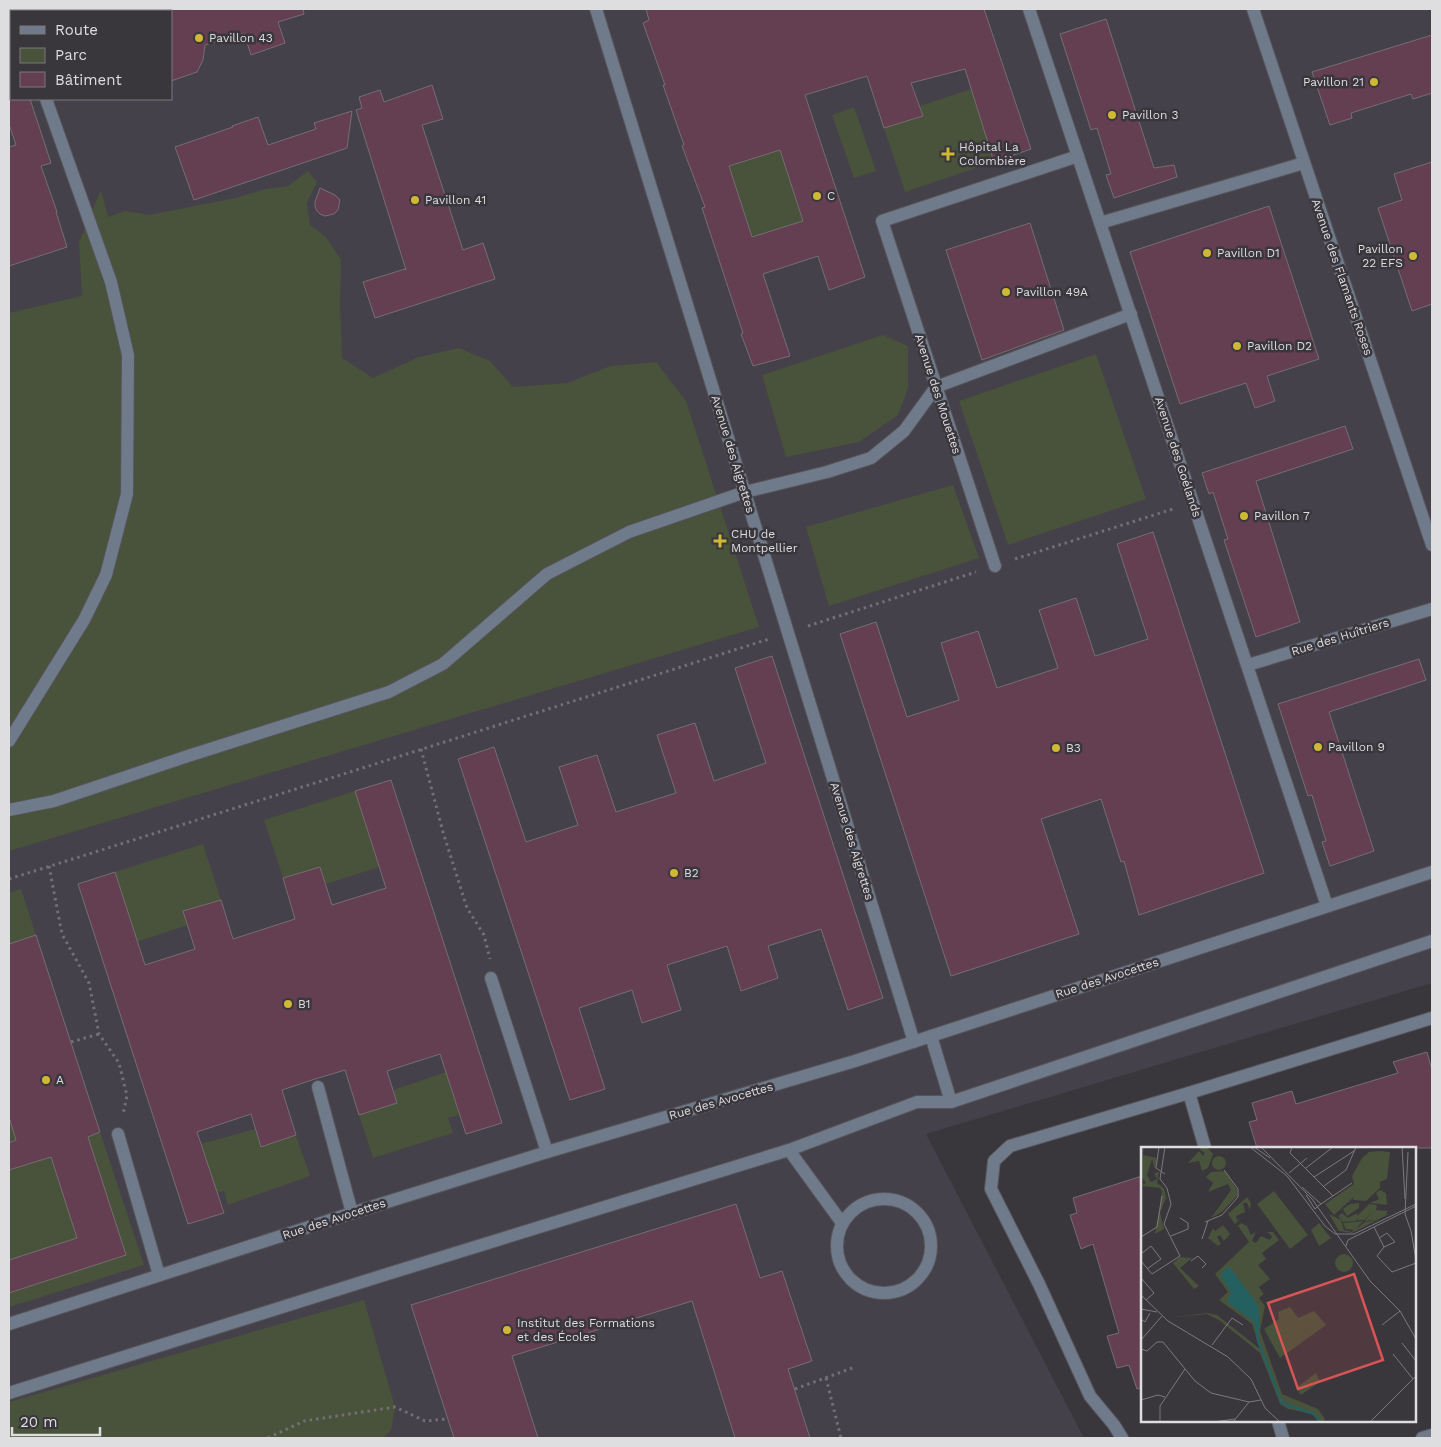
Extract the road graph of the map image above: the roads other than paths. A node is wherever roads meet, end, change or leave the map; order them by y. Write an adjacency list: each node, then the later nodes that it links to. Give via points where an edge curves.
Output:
1 (596, 9): 10 (lane, Avenue des Aigrettes)
2 (1029, 9): 5 (lane, Avenue des Goélands)
3 (1253, 9): 6 (lane, Avenue des Flamants Roses)
4 (46, 100): 15 (lane, via 111,282 128,355 127,494 106,575 84,620)
5 (1078, 156): 7 (lane, Avenue des Goélands); 9 (lane, Avenue des Mouettes, via 882,221)
6 (1304, 163): 7 (lane); 11 (lane, Avenue des Flamants Roses)
7 (1100, 223): 8 (lane, Avenue des Goélands)
8 (1131, 314): 9 (lane); 14 (lane, Avenue des Goélands)
9 (936, 387): 10 (lane, via 904,431 871,458); 12 (lane, Avenue des Mouettes)
10 (745, 492): 16 (lane, via 629,532 547,574 443,664 389,692 54,801); 23 (lane, Avenue des Aigrettes)
11 (1432, 545)
12 (995, 566)
13 (1432, 609): 14 (lane, Rue des Huîtriers)
14 (1248, 665): 18 (lane, Avenue des Goélands)
15 (9, 741)
16 (9, 810)
17 (1432, 872): 18 (lane, Rue des Avocettes)
18 (1327, 906): 22 (lane, Rue des Avocettes)
19 (1432, 942): 26 (lane)
20 (491, 978): 30 (lane)
21 (1432, 1018): 25 (lane)
22 (931, 1036): 23 (lane, Rue des Avocettes); 26 (lane)
23 (914, 1042): 30 (lane, Rue des Avocettes)
24 (318, 1087): 31 (lane)
25 (1189, 1094): 28 (lane); 38 (lane, via 1010,1146 994,1161 991,1189 1090,1396)
26 (951, 1102): 29 (lane, via 917,1102)
27 (118, 1134): 33 (lane)
28 (1205, 1147)
29 (790, 1150): 32 (lane); 35 (lane)
30 (548, 1152): 31 (lane, Rue des Avocettes)
31 (352, 1213): 33 (lane, Rue des Avocettes)
32 (842, 1223): 32 (lane, via 864,1202 893,1199 907,1205 927,1226 931,1241 925,1270 900,1290 884,1293 868,1290 853,1282 843,1270 837,1254 836,1238)
33 (159, 1275): 34 (lane, Rue des Avocettes)
34 (9, 1324)
35 (9, 1393)
36 (1278, 1422): 39 (lane)
37 (1432, 1435): 40 (lane)
38 (1122, 1438)
39 (1283, 1438)
40 (1422, 1438)

